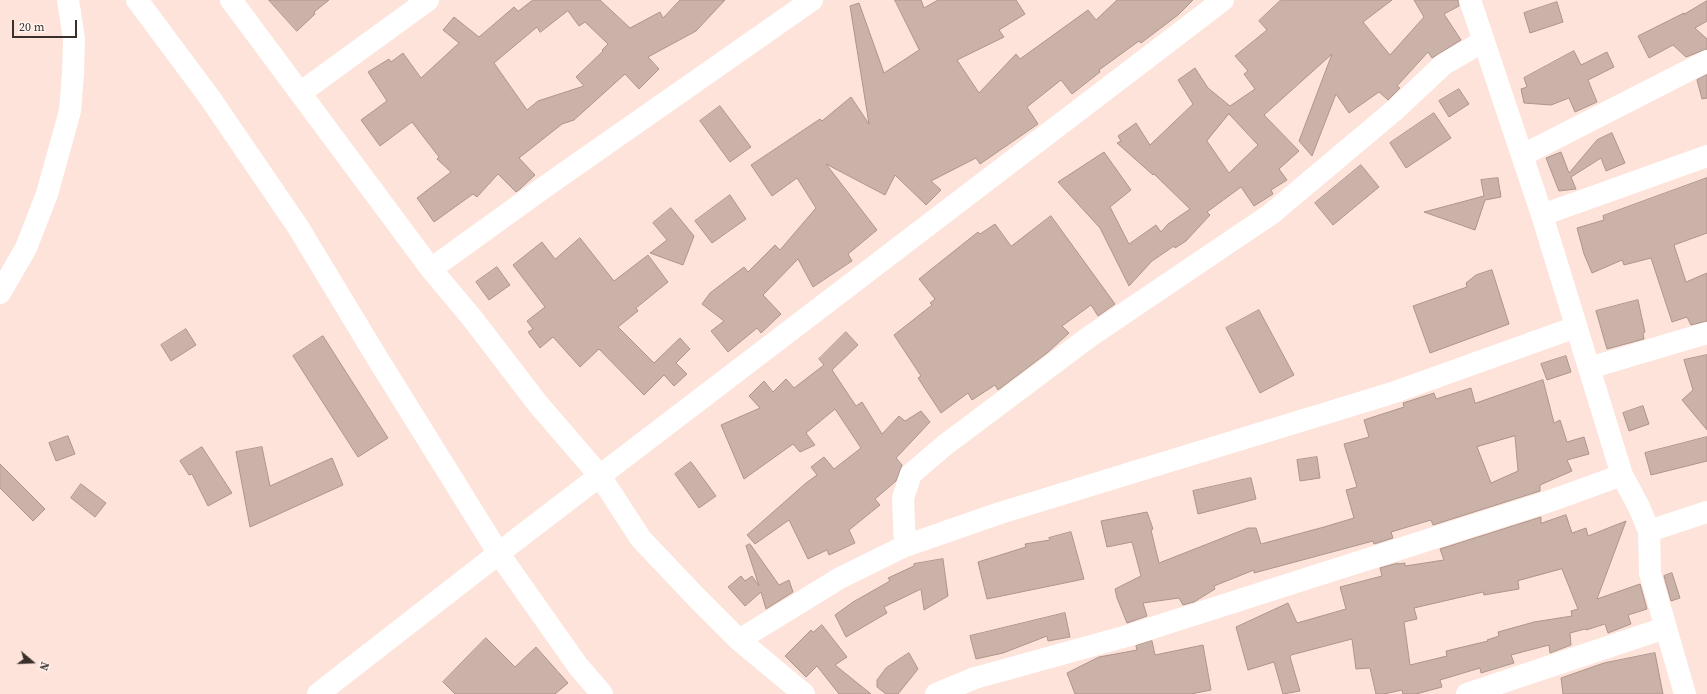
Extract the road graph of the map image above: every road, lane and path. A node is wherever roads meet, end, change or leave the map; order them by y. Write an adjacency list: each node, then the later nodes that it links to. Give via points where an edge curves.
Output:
1 (68, 0): 15 (street, via 74,39 70,111 48,194 26,248)
2 (137, 0): 24 (street, via 210,98 298,227)
3 (231, 0): 10 (street)
4 (428, 0): 10 (street)
5 (812, 0): 14 (street)
6 (1223, 0): 20 (street)
7 (1471, 0): 8 (street)
8 (1484, 41): 11 (street); 23 (street, via 1444,64 1396,109 1271,214 1090,337 910,474 904,498)
9 (1707, 61): 11 (street)
10 (300, 93): 14 (street)
11 (1523, 154): 13 (street)
12 (1707, 156): 13 (street)
13 (1542, 215): 16 (street)
14 (431, 269): 20 (street, via 472,318)
15 (0, 293)
16 (1576, 327): 18 (street); 23 (street, via 1392,393 1000,513)
17 (1707, 333): 18 (street)
18 (1589, 368): 19 (street)
19 (1622, 475): 22 (street); 30 (street, via 1553,500 1127,636 975,678)
20 (595, 480): 24 (street); 26 (street, via 641,539)
21 (1707, 512): 22 (street)
22 (1648, 531): 25 (street, via 1650,573)
23 (905, 546): 26 (street, via 840,578)
24 (499, 554): 27 (street); 28 (street, via 578,666)
25 (1665, 628): 31 (street); 32 (street)
26 (739, 640): 29 (street)
27 (318, 694)
28 (602, 694)
29 (804, 694)
30 (936, 694)
31 (1467, 694)
32 (1685, 694)

